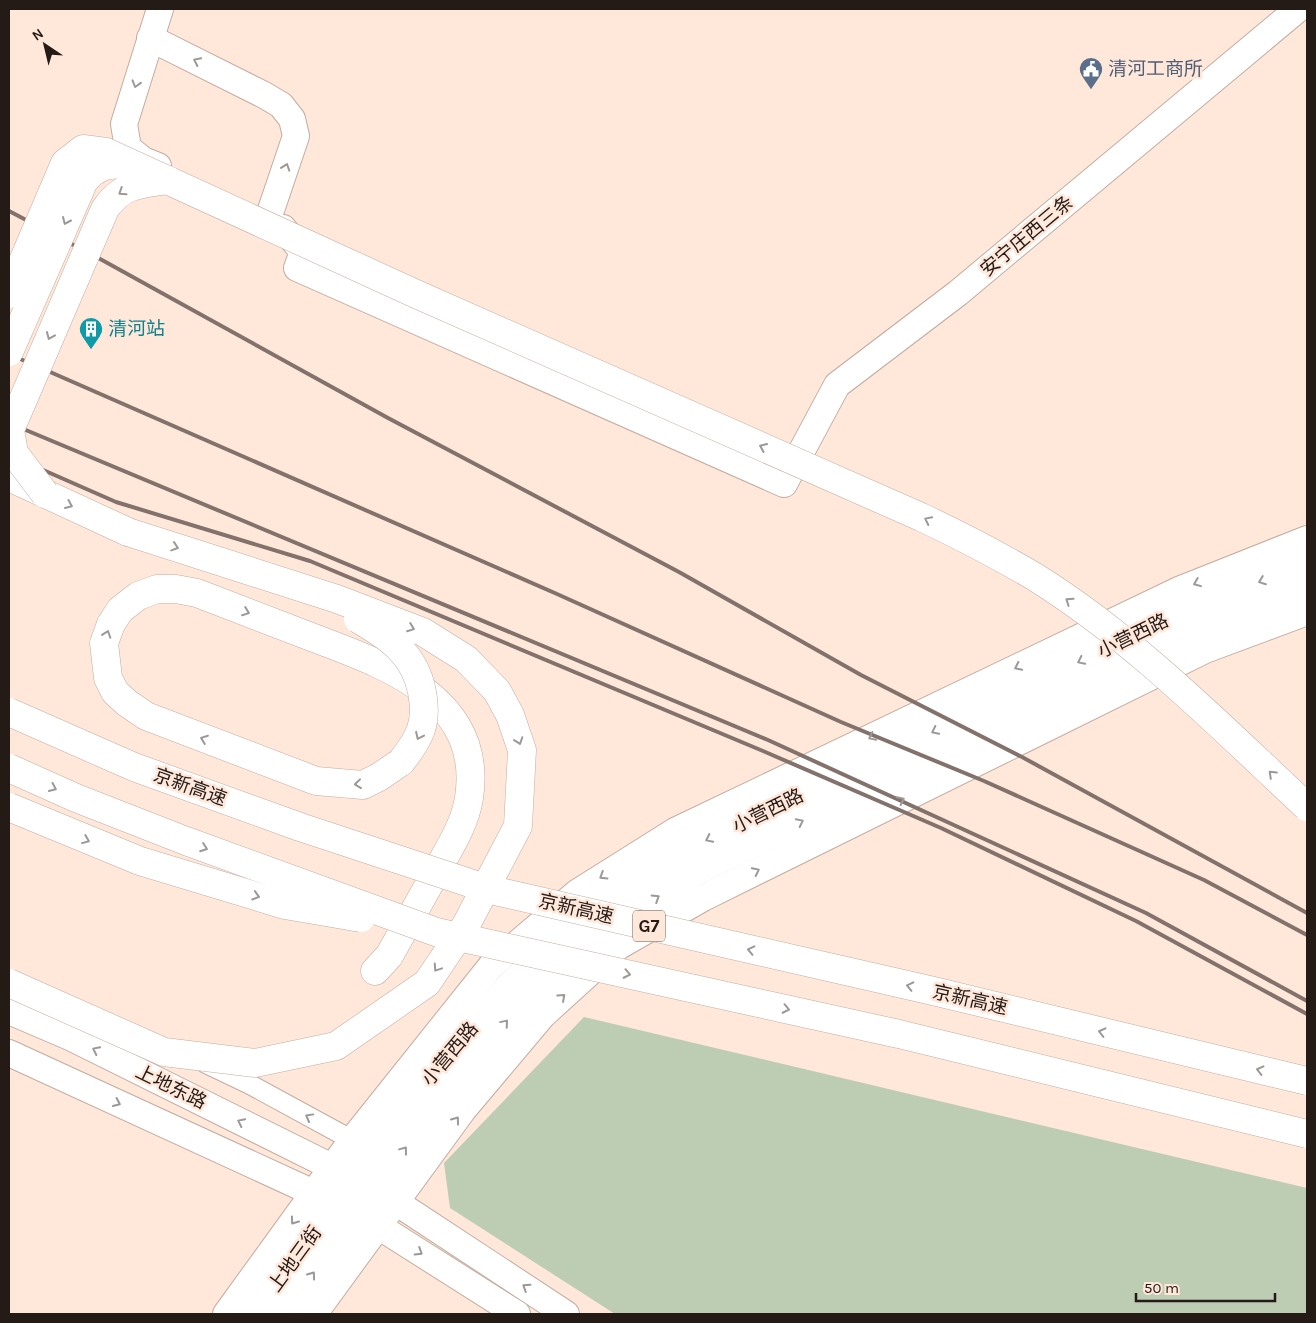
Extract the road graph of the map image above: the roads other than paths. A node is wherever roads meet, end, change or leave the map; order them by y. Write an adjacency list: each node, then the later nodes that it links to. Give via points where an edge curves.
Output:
1 (160, 9): 3 (street)
2 (1298, 9): 6 (street, 安宁庄西三条, via 958,293 837,385 784,484 296,268 303,252)
3 (150, 38): 6 (street, one-way to 3, via 296,136 292,120 281,106 264,94); 6 (street, one-way to 6, via 124,124 128,148 143,160)
4 (134, 164): 5 (highway, bridge); 7 (highway, bridge, via 106,152 83,149 65,163); 8 (highway, one-way to 8, bridge, via 104,164 84,181)
5 (168, 180): 10 (highway, one-way to 10, bridge, via 127,187 113,197 105,209 10,430 14,453); 19 (highway, one-way to 5, bridge, via 1178,687 1116,635 1035,577 921,517 416,294)
6 (270, 213)
7 (9, 294)
8 (9, 352)
9 (9, 477): 10 (highway)
10 (45, 494): 13 (highway, one-way to 13, bridge, via 128,532)
11 (1307, 539): 28 (street, 小营西路, one-way to 28, via 1181,590 675,831 578,892 491,966)
12 (1307, 564): 29 (street, 小营西路, one-way to 29, via 1189,609 684,851 592,912 510,984 425,1084)
13 (273, 580): 21 (highway, one-way to 21, bridge, via 338,608 383,634 419,674 425,706 424,724 414,746 401,762 379,777 363,784 316,781 146,716 115,692 108,678 104,643 110,624 120,610 138,596 157,589 176,589 197,593 399,673 430,696 457,726 468,747 471,770 469,799 456,837 389,956); 23 (highway, one-way to 23, bridge, via 337,599 423,632 466,659 498,691 522,750 518,826 466,925 427,983 336,1046 255,1063 164,1052)
14 (1307, 587): 29 (street, 小营西路, one-way to 14, via 446,1093 526,997 605,929 695,874 1183,634)
15 (1307, 612): 30 (street, one-way to 15, via 463,1110 543,1015 619,946 703,898 1196,654)
16 (9, 712): 26 (highway, 京新高速 / G7, one-way to 16, bridge, via 938,992 491,890 300,827 134,767)
17 (9, 768): 20 (highway, one-way to 20, bridge, via 186,841)
18 (9, 807): 20 (highway, one-way to 20, bridge, via 140,861 276,902)
19 (1307, 808)
20 (436, 932): 27 (highway, one-way to 27, bridge, via 899,1034)
21 (375, 971)
22 (9, 972): 28 (street, one-way to 22, via 243,1081)
23 (9, 983)
24 (9, 1011): 29 (street, 上地东路, one-way to 24, via 72,1038)
25 (9, 1053): 31 (street, 上地东路, one-way to 31)
26 (1307, 1081)
27 (1307, 1134)
28 (352, 1140): 29 (street, 小营西路)
29 (353, 1178): 30 (street, 上地东路); 31 (street, 小营西路); 31 (street)
30 (397, 1202): 31 (street); 37 (street, 上地东路, one-way to 30)
31 (346, 1209): 32 (street, one-way to 32); 33 (street, 上地三街); 34 (street, 上地三街, one-way to 31); 35 (street); 36 (street, one-way to 36)
32 (226, 1314)
33 (255, 1314)
34 (284, 1314)
35 (314, 1314)
36 (518, 1314)
37 (566, 1314)

